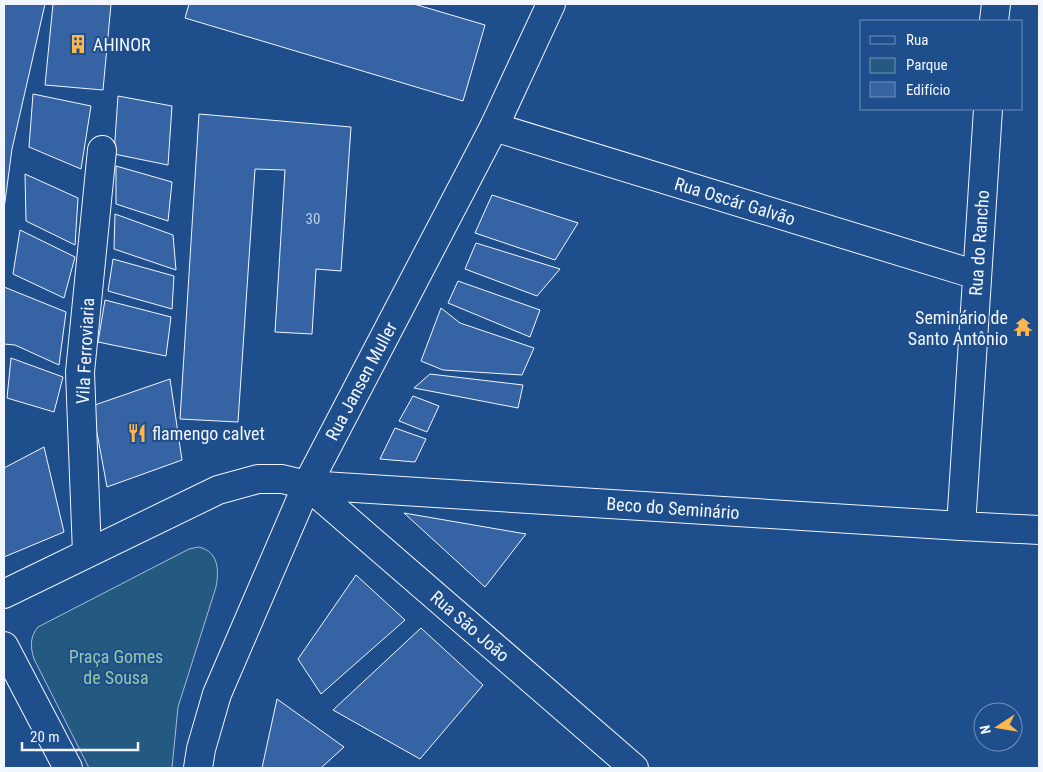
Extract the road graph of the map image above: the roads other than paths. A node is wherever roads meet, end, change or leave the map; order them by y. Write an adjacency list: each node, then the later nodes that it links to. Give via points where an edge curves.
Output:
1 (551, 4): 5 (street, Rua Jansen Muller)
2 (996, 4): 3 (street)
3 (994, 20)
4 (988, 110): 7 (street, Rua do Rancho)
5 (494, 127): 7 (street, Rua Oscár Galvão); 8 (street, Rua Jansen Muller)
6 (102, 150): 11 (street, Vila Ferroviaria, via 80,372)
7 (977, 275): 9 (street, Rua do Rancho)
8 (307, 485): 9 (street, Beco do Seminário); 11 (street, via 282,479 240,483 218,490); 15 (street, Rua Jansen Muller, via 217,694); 16 (street, Rua São João)
9 (960, 526): 10 (street, Beco do Seminário)
10 (1039, 530)
11 (87, 553): 12 (street)
12 (4, 594)
13 (4, 646): 14 (street)
14 (68, 768)
15 (198, 768)
16 (634, 768)

